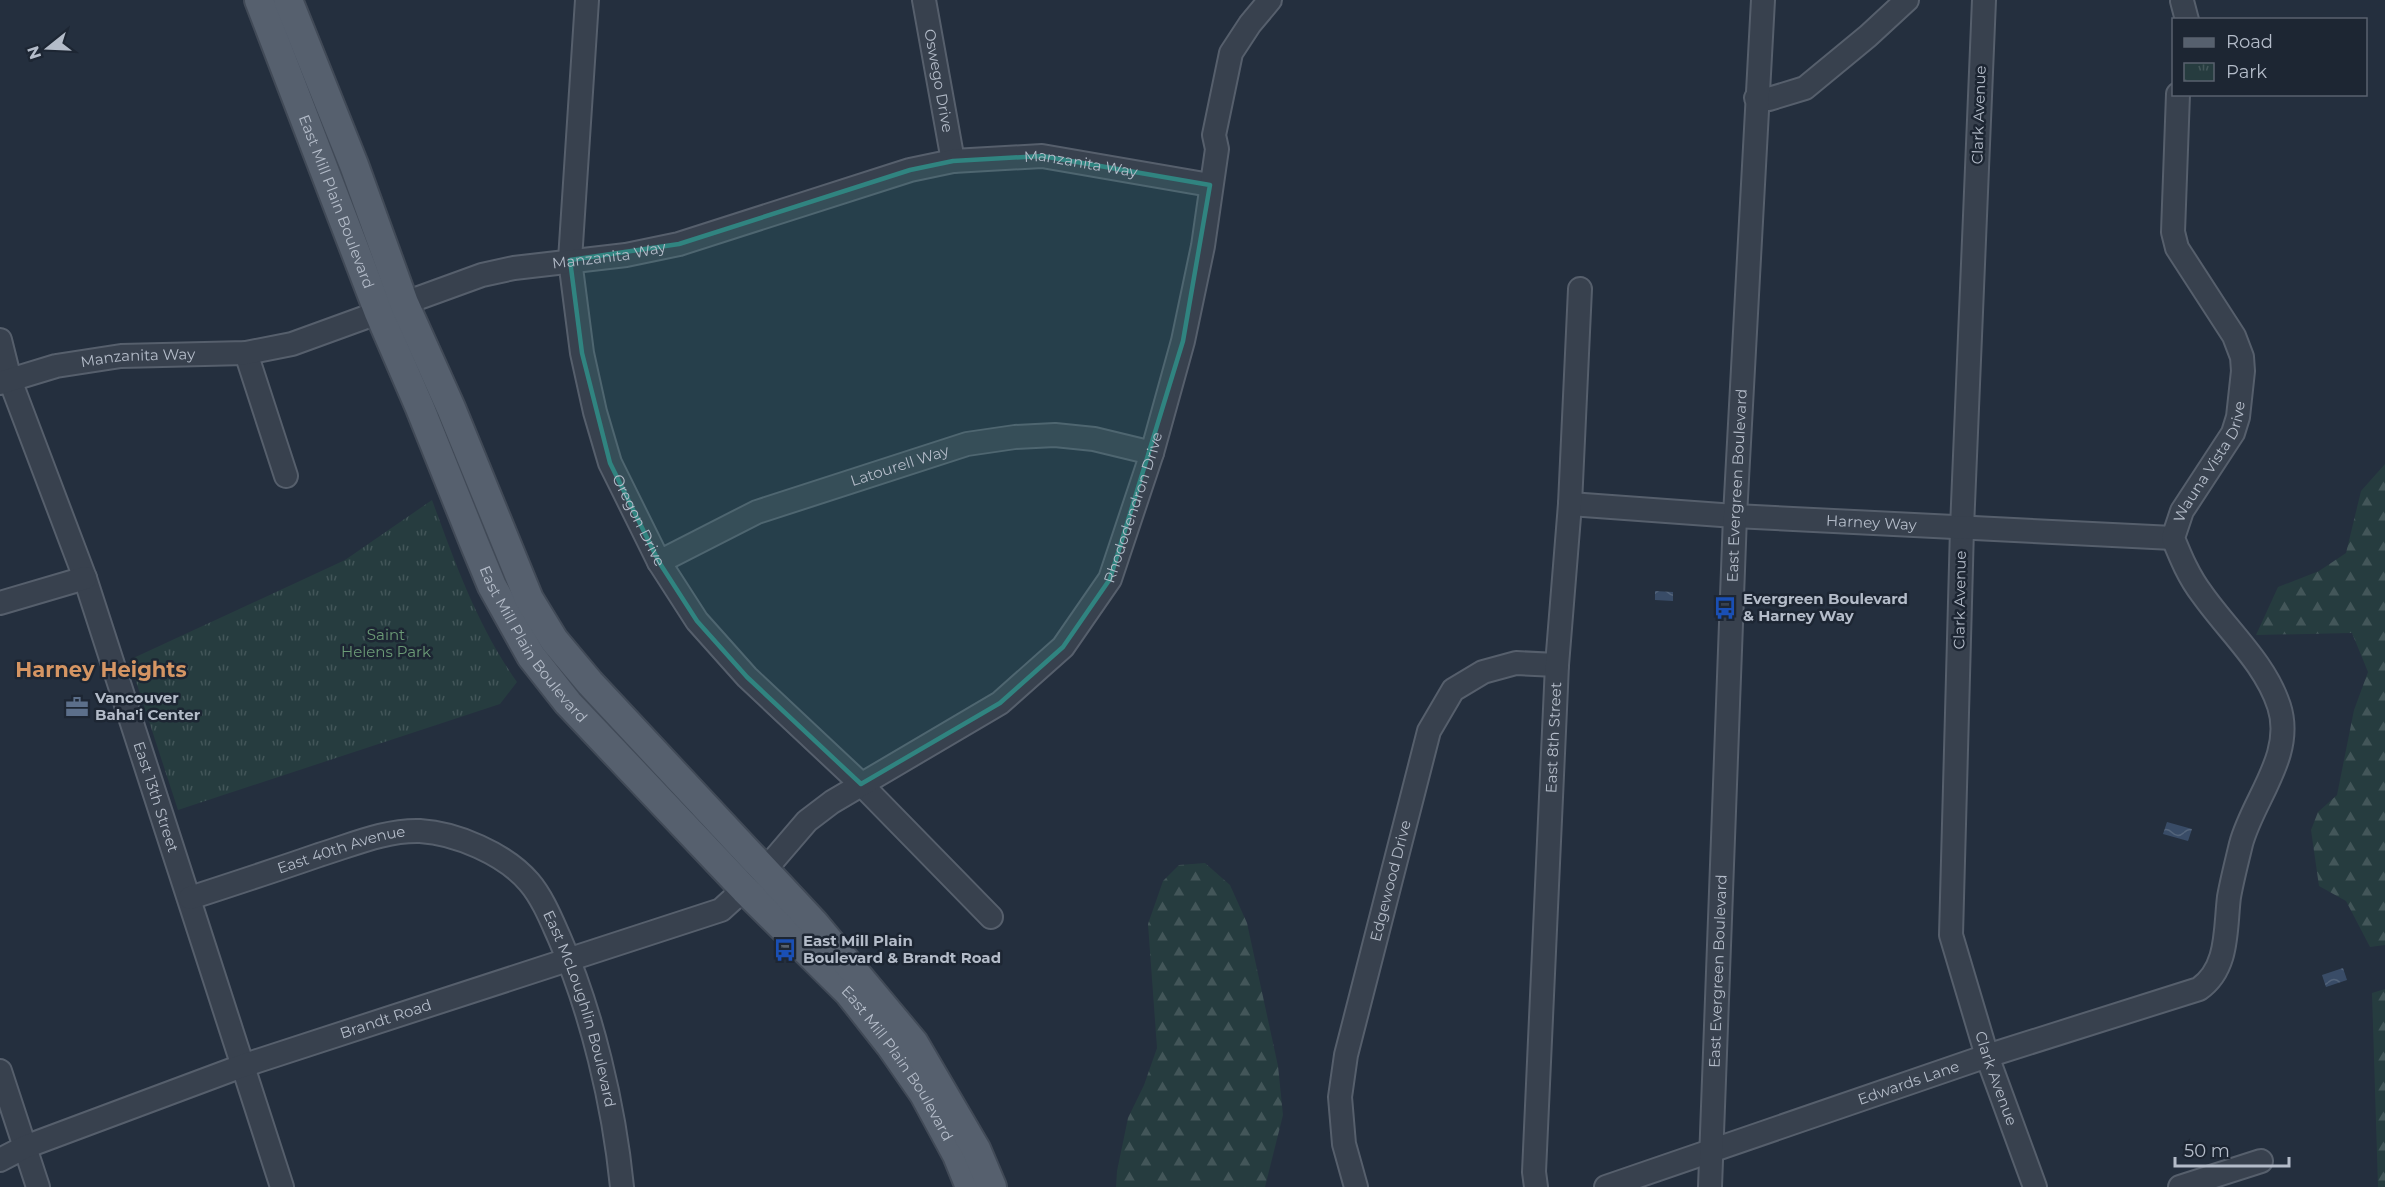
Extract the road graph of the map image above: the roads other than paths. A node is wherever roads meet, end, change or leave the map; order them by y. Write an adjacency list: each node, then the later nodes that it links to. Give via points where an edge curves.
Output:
1 (259, 0): 17 (main road, East Mill Plain Boulevard)
2 (288, 0): 17 (main road, East Mill Plain Boulevard, via 354,165)
3 (587, 0): 15 (street, Oregon Drive)
4 (924, 0): 13 (street, Oswego Drive)
5 (1270, 0): 14 (street, Rhododendron Drive, via 1231,53 1214,135 1217,149)
6 (1763, 0): 12 (street, East Evergreen Boulevard)
7 (1907, 0): 12 (street, via 1805,88 1786,96)
8 (1984, 0): 25 (street, Clark Avenue)
9 (2182, 1): 10 (street)
10 (2186, 18)
11 (2178, 96): 26 (street, Wauna Vista Drive, via 2173,232 2177,248 2234,336 2243,371 2233,433 2182,511)
12 (1756, 98): 24 (street, East Evergreen Boulevard)
13 (953, 161): 14 (street, Manzanita Way, via 1042,156); 15 (street, Manzanita Way, via 910,170 679,244 626,255)
14 (1210, 185): 21 (street, Rhododendron Drive, via 1203,246 1183,341)
15 (570, 260): 17 (street, Manzanita Way, via 482,275); 27 (street, Oregon Drive, via 582,353 610,464)
16 (1580, 289): 23 (street, East 8th Street)
17 (392, 308): 19 (street, Manzanita Way, via 292,344); 33 (main road, East Mill Plain Boulevard, via 451,408 529,598 554,640)
18 (0, 340): 20 (street, East 13th Street)
19 (246, 353): 20 (street, Manzanita Way, via 121,356 56,366); 22 (street)
20 (5, 381): 28 (street, East 13th Street)
21 (1152, 453): 27 (street, Latourell Way, via 1094,439 1055,435 967,444 757,512); 31 (street, Rhododendron Drive, via 1110,579 1063,647 1000,704)
22 (286, 476)
23 (1570, 504): 24 (street, Harney Way); 30 (street, East 8th Street)
24 (1735, 516): 25 (street, Harney Way); 42 (street, East Evergreen Boulevard)
25 (1962, 528): 26 (street, Harney Way); 38 (street, Clark Avenue, via 1951,936)
26 (2173, 538): 37 (street, Wauna Vista Drive, via 2184,566 2202,594 2274,691 2283,730 2276,762 2242,842 2230,896 2225,949)
27 (659, 562): 31 (street, Oregon Drive, via 698,621 747,677)
28 (85, 578): 29 (street); 34 (street, East 13th Street)
29 (0, 603)
30 (1557, 665): 50 (street, Edgewood Drive, via 1516,663 1483,672 1453,690 1429,731 1346,1055 1340,1097 1344,1144); 51 (street, East 8th Street)
31 (861, 784): 33 (street, Rhododendron Drive, via 807,821); 35 (street, Oregon Drive)
32 (495, 853): 34 (street, East 40th Avenue, via 421,831 381,835); 36 (street, East McLoughlin Boulevard, via 529,882 551,917)
33 (755, 881): 36 (street, Brandt Road, via 721,910); 48 (main road, East Mill Plain Boulevard, via 890,1045 924,1094); 49 (main road, East Mill Plain Boulevard, via 814,923 914,1043 976,1149)
34 (190, 898): 39 (street, East 13th Street)
35 (991, 917)
36 (569, 960): 39 (street, Brandt Road); 47 (street, East McLoughlin Boulevard, via 606,1089)
37 (2210, 981): 38 (street, Edwards Lane, via 2199,988)
38 (1987, 1056): 42 (street, Edwards Lane); 54 (street, Clark Avenue)
39 (242, 1066): 41 (street, Brandt Road); 46 (street, East 13th Street)
40 (0, 1071): 41 (street)
41 (25, 1147): 43 (street, Brandt Road); 45 (street)
42 (1711, 1152): 52 (street, Edwards Lane); 53 (street, East Evergreen Boulevard)
43 (0, 1160)
44 (2261, 1161): 55 (street)
45 (38, 1187)
46 (282, 1187)
47 (622, 1187)
48 (970, 1187)
49 (992, 1187)
50 (1356, 1187)
51 (1536, 1187)
52 (1606, 1187)
53 (1710, 1187)
54 (2035, 1187)
55 (2180, 1187)

